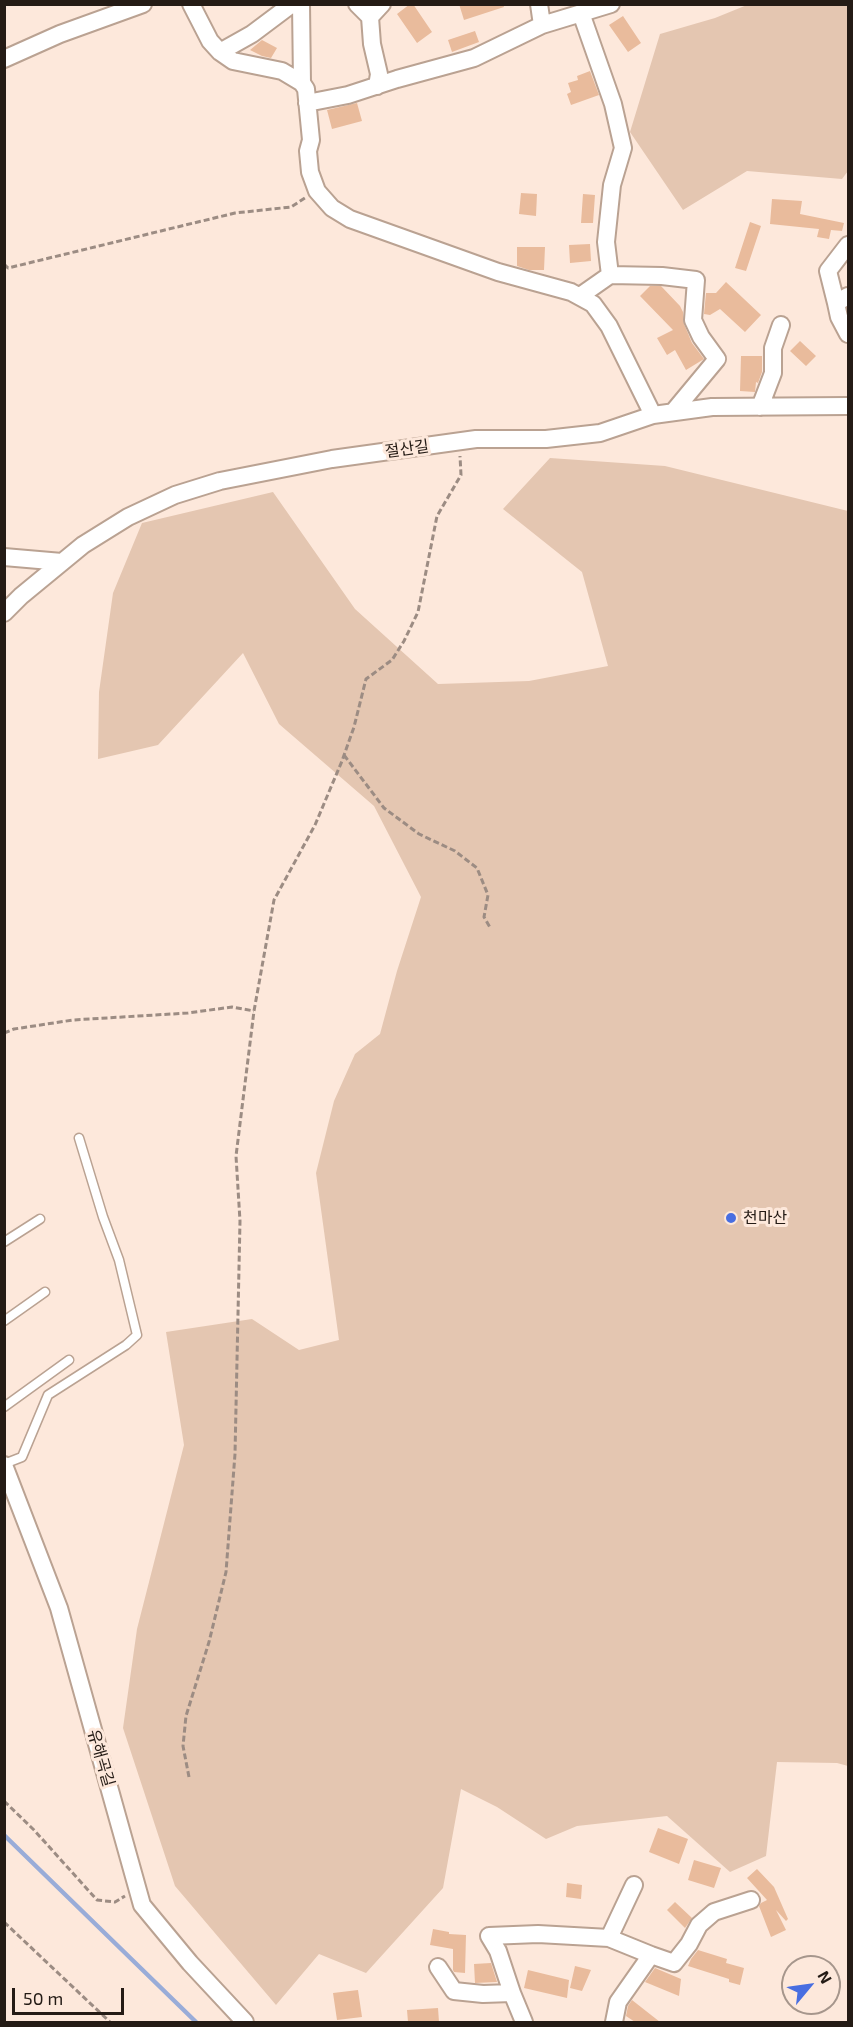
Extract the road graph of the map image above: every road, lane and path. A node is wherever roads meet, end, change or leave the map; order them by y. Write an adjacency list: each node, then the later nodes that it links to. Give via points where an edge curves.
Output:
1 (143, 4): 12 (street)
2 (191, 4): 11 (street)
3 (292, 4): 11 (street)
4 (301, 4): 13 (street)
5 (357, 4): 8 (street)
6 (539, 4): 10 (street)
7 (611, 4): 9 (street)
8 (376, 11): 14 (street, via 372,44)
9 (580, 13): 10 (street); 19 (street, via 613,104 623,148 612,185 606,242)
10 (542, 25): 14 (street, via 474,58)
11 (220, 52): 13 (street, via 233,61 282,71)
12 (4, 59)
13 (302, 83): 15 (street)
14 (377, 86): 15 (street)
15 (307, 103): 16 (street, via 311,140 308,161)
16 (317, 191): 18 (path, via 291,207 235,213 8,268); 20 (street, via 332,208 350,219 498,272)
17 (849, 245): 21 (street, via 828,271)
18 (4, 264)
19 (610, 275): 20 (street); 26 (street, via 696,280 693,320 717,359)
20 (580, 296): 27 (street, via 602,314)
21 (842, 300): 23 (street, via 839,318)
22 (781, 325): 25 (street, via 773,348 773,373)
23 (849, 334)
24 (849, 406): 25 (street, 절산길)
25 (760, 407): 26 (street, 절산길)
26 (673, 412): 27 (street, 절산길)
27 (653, 415): 28 (street, 절산길, via 600,433)
28 (459, 442): 30 (street, 절산길, via 332,459 220,481 175,495 128,517); 32 (path, via 461,475 437,516 418,612 392,660 366,679)
29 (4, 557): 30 (street)
30 (62, 562): 31 (street, 절산길)
31 (4, 613)
32 (344, 755): 33 (path, via 384,808 477,868 488,895 484,917); 34 (path, via 315,825 274,900)
33 (491, 929)
34 (254, 1011): 35 (path, via 232,1007 73,1020); 44 (path, via 236,1156 240,1221 235,1454 226,1572 186,1716 183,1746)
35 (4, 1033)
36 (79, 1137): 43 (lane, via 120,1260 137,1335 48,1395 22,1457)
37 (40, 1219): 38 (lane)
38 (4, 1242)
39 (45, 1292): 40 (lane)
40 (4, 1321)
41 (69, 1359): 42 (lane)
42 (4, 1407)
43 (4, 1465): 47 (street, 유해곡길, via 59,1608)
44 (189, 1777)
45 (4, 1801): 47 (path, via 97,1900 115,1902)
46 (634, 1885): 50 (street)
47 (138, 1888): 55 (street, 유해곡길, via 142,1905)
48 (751, 1900): 51 (street, via 714,1912 699,1925 674,1963)
49 (4, 1922): 54 (path)
50 (609, 1938): 51 (street); 53 (street, via 489,1936)
51 (651, 1955): 57 (street, via 618,2002)
52 (438, 1967): 53 (street, via 454,1991)
53 (512, 1993): 56 (street)
54 (110, 2022)
55 (245, 2022)
56 (524, 2022)
57 (614, 2022)

